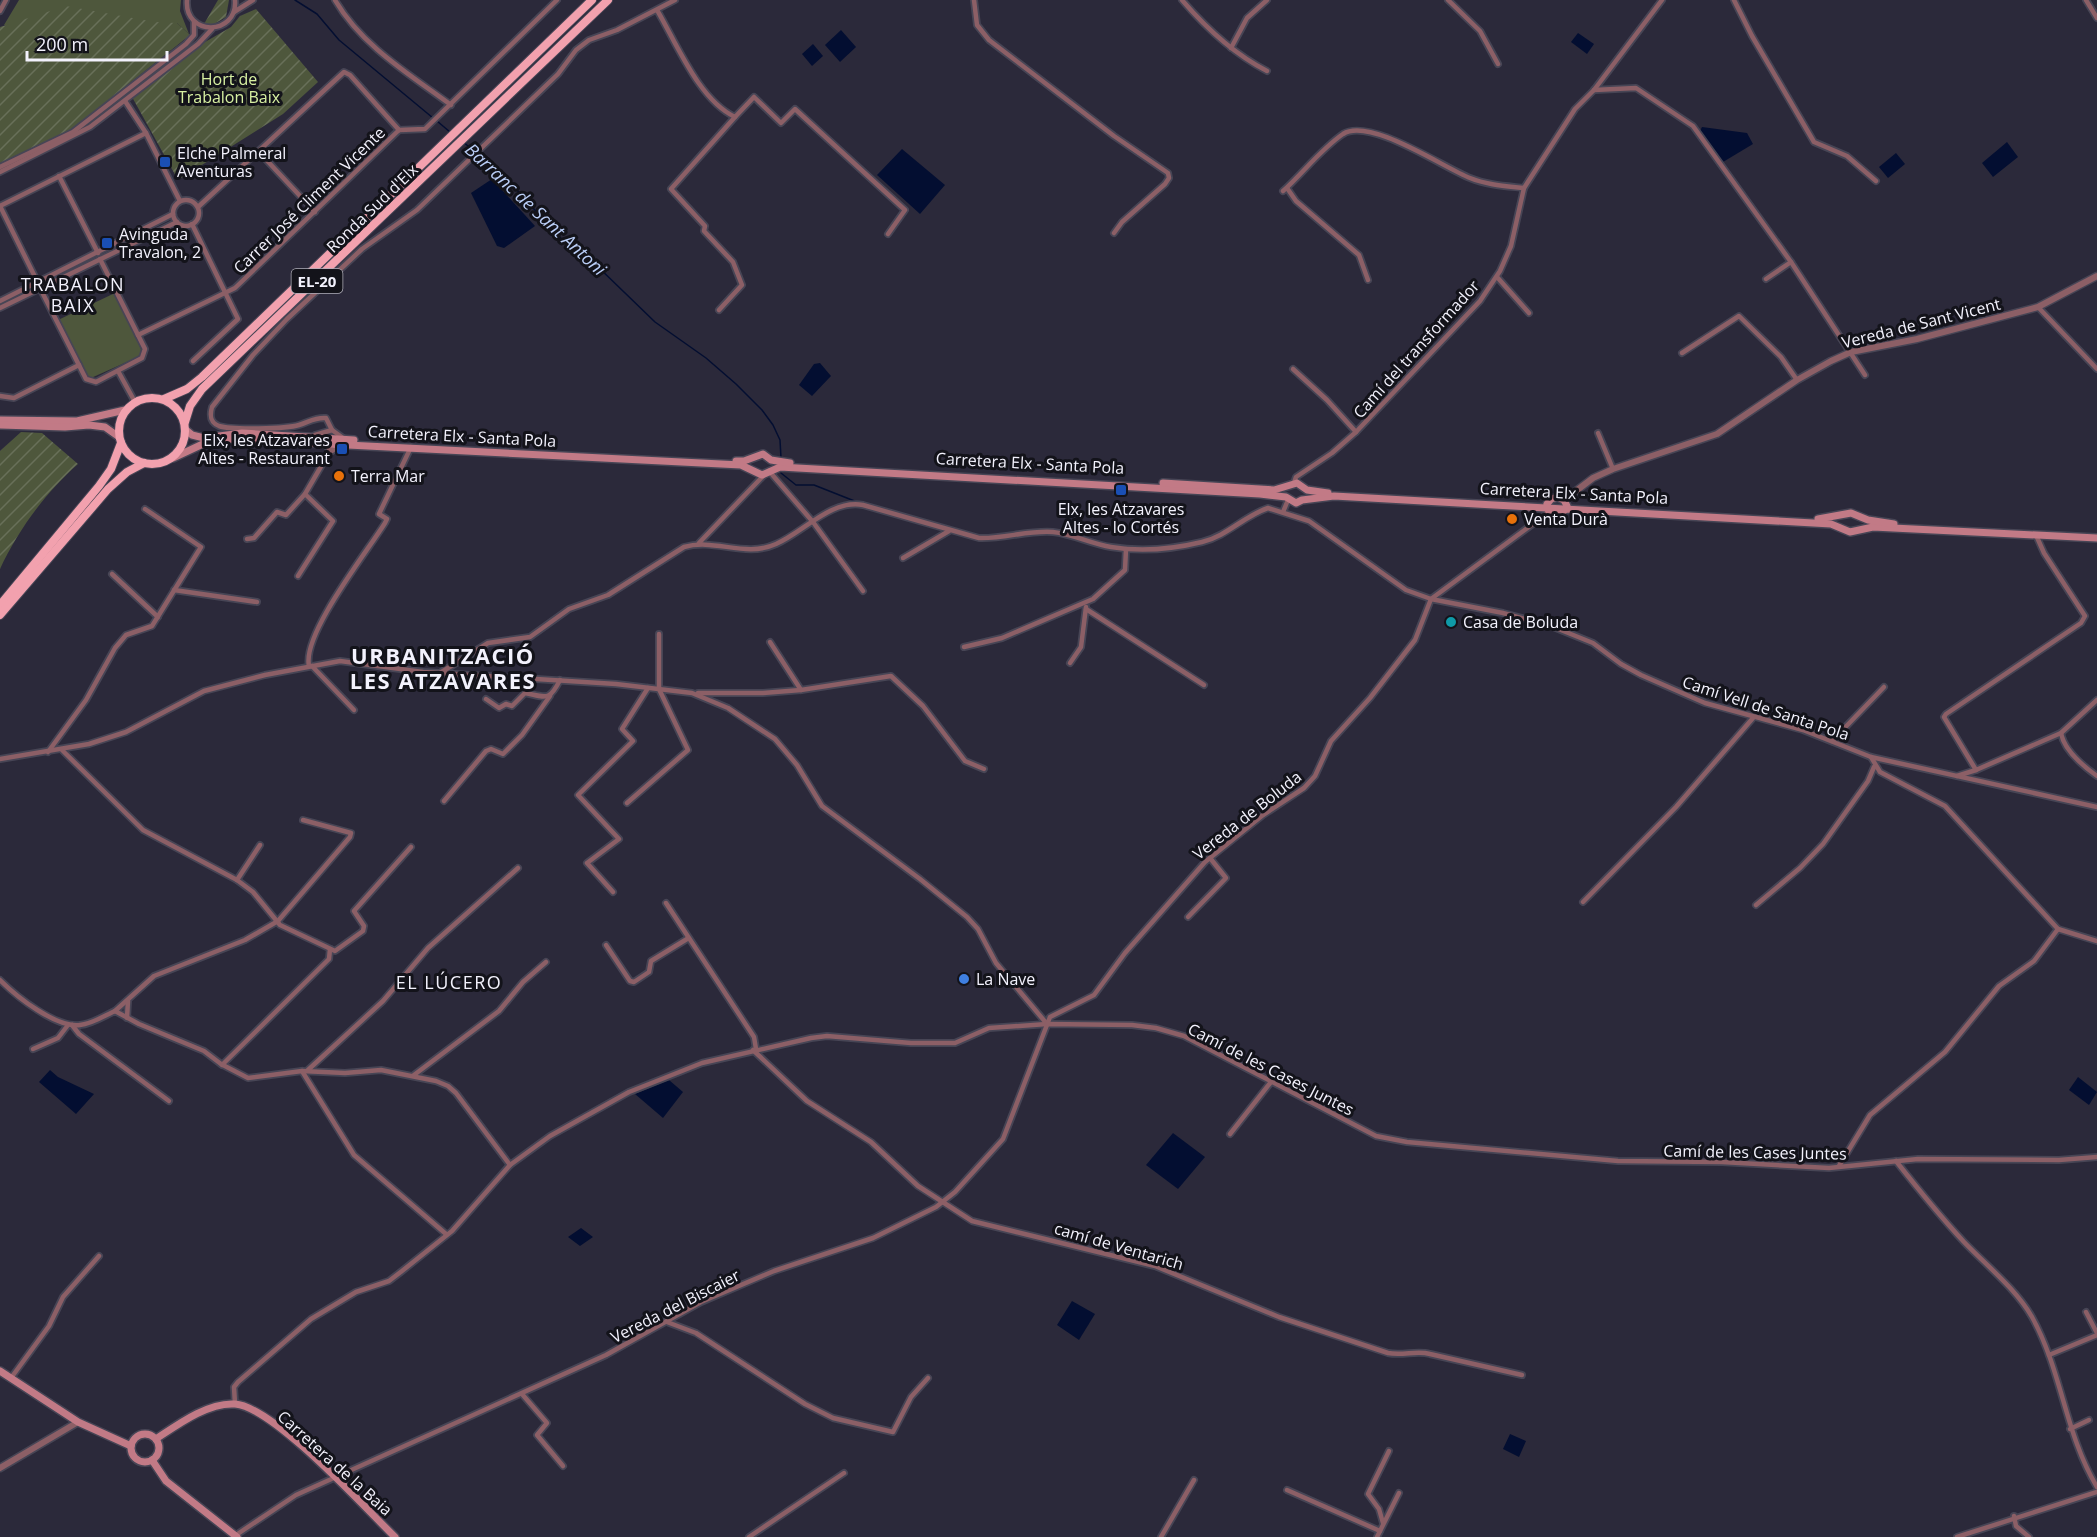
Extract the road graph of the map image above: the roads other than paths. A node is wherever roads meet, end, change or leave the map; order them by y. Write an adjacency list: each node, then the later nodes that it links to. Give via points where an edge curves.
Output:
1 (6, 0): 18 (street)
2 (187, 0): 21 (street, via 187,11)
3 (234, 0): 19 (street)
4 (253, 0): 19 (street)
5 (335, 0): 28 (street, via 347,21 367,42)
6 (557, 0): 28 (street)
7 (592, 0): 71 (highway, Ronda Sud d'Elx / EL-20, via 202,377)
8 (608, 0): 76 (highway, Ronda Sud d'Elx / EL-20, via 202,389 190,406)
9 (675, 0): 17 (street)
10 (974, 0): 45 (street, via 977,25 989,39 1168,173 1165,184)
11 (1182, 0): 23 (street)
12 (1267, 0): 23 (street, via 1247,18)
13 (1448, 0): 24 (street, via 1480,31)
14 (1662, 0): 26 (street, Camí del transformador)
15 (1734, 0): 36 (street, via 1814,142 1847,156)
16 (2085, 0): 20 (street)
17 (657, 10): 29 (street, via 702,90 719,108); 77 (street, via 583,44 558,74 417,210 362,249 287,319 212,406 209,415 219,426 284,428 318,417 326,418)
18 (0, 11)
19 (234, 12): 22 (street, via 228,21)
20 (2097, 18)
21 (194, 22): 22 (street); 33 (street, via 194,35 186,44 73,132)
22 (212, 29): 27 (street)
23 (1231, 48): 25 (street)
24 (1498, 64)
25 (1267, 70)
26 (1594, 90): 37 (street, Camí del transformador, via 1575,109); 48 (street, via 1636,88 1693,126)
27 (125, 101): 31 (street); 34 (street, via 68,141)
28 (451, 105): 30 (street, via 427,128)
29 (735, 117): 46 (street, via 754,97 781,123 795,109 905,210); 58 (street, via 671,189 733,262 742,285)
30 (399, 130): 32 (street, via 344,72); 41 (street, Carrer José Climent Vicente)
31 (146, 133): 35 (street); 38 (street)
32 (259, 152): 40 (street); 41 (street)
33 (0, 167)
34 (0, 172)
35 (59, 176): 39 (street); 47 (street)
36 (1876, 181)
37 (1524, 188): 50 (street, Camí del transformador, via 1510,246); 52 (street, via 1470,178 1406,144 1361,131 1345,133 1285,190 1359,255)
38 (180, 201): 40 (street, via 189,200); 42 (street)
39 (0, 206): 53 (street)
40 (198, 207): 44 (street)
41 (315, 212): 54 (street, Carrer José Climent Vicente, via 235,288)
42 (173, 214): 43 (street); 47 (street)
43 (177, 222): 44 (street); 47 (street)
44 (192, 224): 54 (street)
45 (1114, 233)
46 (888, 234)
47 (99, 256): 53 (street); 60 (street)
48 (1791, 262): 51 (street); 61 (street)
49 (2097, 276): 56 (street, Vereda de Sant Vicent)
50 (1497, 277): 59 (street); 78 (street, Camí del transformador, via 1480,301)
51 (1766, 279)
52 (1368, 280)
53 (39, 285): 55 (street); 57 (street); 64 (street)
54 (225, 292): 60 (street, Carrer José Climent Vicente); 63 (street, via 238,319)
55 (0, 301)
56 (2038, 307): 61 (street, Vereda de Sant Vicent); 66 (street)
57 (0, 308)
58 (720, 310)
59 (1529, 313)
60 (138, 335): 67 (street, via 145,349 142,358)
61 (1851, 352): 68 (street); 69 (street, Vereda de Sant Vicent)
62 (1683, 353): 69 (street, via 1739,316 1781,357)
63 (193, 361)
64 (79, 365): 67 (street, via 86,379 96,382); 70 (street, via 14,398)
65 (1293, 369): 78 (street)
66 (2097, 369)
67 (118, 371): 72 (street)
68 (1865, 375)
69 (1797, 380): 91 (street, Vereda de Sant Vicent, via 1717,434)
70 (0, 396)
71 (164, 399): 72 (highway, EL-20, via 154,397); 76 (highway, via 180,412)
72 (135, 402): 73 (highway)
73 (125, 410): 74 (main road, via 77,421); 81 (highway)
74 (0, 420)
75 (0, 425): 81 (main road, via 89,425 105,427)
76 (185, 426): 80 (main road, Carretera Elx - Santa Pola, via 204,438 242,433); 86 (highway, EL-20, via 182,445)
77 (332, 430): 80 (street); 82 (street)
78 (1356, 432): 93 (street, Camí del transformador, via 1296,477)
79 (1598, 433): 91 (street)
80 (303, 436): 82 (main road, Carretera Elx - Santa Pola)
81 (120, 440): 89 (highway, via 134,459); 123 (highway, via 111,469 99,486)
82 (342, 440): 83 (main road, Carretera Elx - Santa Pola); 84 (main road, Carretera Elx - Santa Pola); 85 (street, via 336,450); 87 (main road, Carretera Elx - Santa Pola)
83 (322, 442): 85 (street); 86 (main road, Carretera Elx - Santa Pola, via 227,439 205,443)
84 (411, 447): 90 (main road, Carretera Elx - Santa Pola); 131 (street, via 379,514 387,519 349,573 310,643 307,657)
85 (330, 451): 96 (street)
86 (173, 458): 89 (highway)
87 (753, 459): 88 (main road, via 763,454); 90 (main road)
88 (771, 460): 92 (main road); 94 (main road, Carretera Elx - Santa Pola, via 1274,490)
89 (144, 463): 125 (highway, via 108,489)
90 (752, 468): 92 (main road, via 756,473)
91 (1613, 469): 99 (street, Vereda de Sant Vicent, via 1593,478)
92 (768, 472): 97 (main road, Carretera Elx - Santa Pola, via 780,467); 106 (street); 113 (street)
93 (1294, 483): 94 (main road); 95 (main road, Carretera Elx - Santa Pola)
94 (1287, 487): 97 (main road)
95 (1303, 488): 98 (main road); 100 (main road, Carretera Elx - Santa Pola)
96 (305, 494): 112 (street, via 286,515 277,512 254,538); 117 (street, via 333,521)
97 (1287, 499): 98 (main road, Carretera Elx - Santa Pola); 102 (street)
98 (1299, 501): 100 (main road, Carretera Elx - Santa Pola, via 1334,496); 103 (street)
99 (1566, 505): 100 (main road, Carretera Elx - Santa Pola); 100 (main road, via 1555,497); 104 (main road, Carretera Elx - Santa Pola, via 1822,519); 107 (main road, Carretera Elx - Santa Pola)
100 (1548, 508): 120 (street)
101 (145, 509): 118 (street, via 201,547)
102 (1283, 512): 103 (street, Camí Vell de Santa Pola); 114 (street, Camí Vell de Santa Pola, via 1268,508 1206,541 1178,547)
103 (1289, 513): 120 (street, Camí Vell de Santa Pola, via 1309,521 1406,591)
104 (1843, 516): 105 (main road, via 1851,513); 107 (main road)
105 (1859, 517): 108 (main road); 111 (main road, via 1894,524)
106 (813, 522): 109 (street, Camí Vell de Santa Pola, via 854,503); 113 (street, Camí Vell de Santa Pola, via 763,548 746,550); 119 (street)
107 (1841, 526): 108 (main road, via 1850,532)
108 (1858, 530): 110 (main road, via 1874,527)
109 (949, 531): 114 (street, Camí Vell de Santa Pola, via 979,538 1051,532); 115 (street)
110 (2036, 535): 111 (main road); 153 (street, via 2084,619 1946,714)
111 (2097, 536)
112 (247, 539)
113 (699, 543): 132 (street, Camí Vell de Santa Pola, via 673,552 608,595 568,609 530,637 488,643)
114 (1126, 549): 121 (street, via 1125,570)
115 (903, 558)
116 (112, 574): 126 (street)
117 (298, 576)
118 (174, 590): 122 (street); 126 (street)
119 (863, 591)
120 (1431, 599): 144 (street, Camí Vell de Santa Pola, via 1551,626 1593,643 1621,664 1673,689); 162 (street, Vereda de Boluda, via 1415,640 1331,741 1315,776)
121 (1087, 601): 124 (street); 129 (street, via 1002,638)
122 (257, 602)
123 (0, 605)
124 (1086, 609): 130 (street, via 1081,647); 134 (street)
125 (0, 615)
126 (158, 616): 148 (street, via 152,626 126,635 115,648 86,700)
127 (660, 634): 137 (street)
128 (771, 642): 138 (street)
129 (964, 647)
130 (1070, 663)
131 (311, 666): 132 (street, via 340,661); 143 (street); 147 (street, via 204,691 126,732)
132 (440, 672): 133 (street)
133 (560, 680): 136 (street); 140 (street)
134 (1204, 685)
135 (1884, 687): 146 (street)
136 (648, 688): 137 (street); 165 (street, via 622,729 633,741 578,795 620,839 587,862)
137 (658, 689): 139 (street); 157 (street, via 688,750)
138 (801, 690): 139 (street); 152 (street, via 891,676 923,706 964,761)
139 (692, 693): 181 (street, via 728,708 775,739 797,765 822,806 967,917 1004,974)
140 (550, 696): 141 (street, via 525,693 512,706 499,708); 156 (street, via 512,747 503,754 486,751)
141 (486, 699)
142 (2097, 700): 145 (street)
143 (354, 710)
144 (1753, 718): 146 (street, Camí Vell de Santa Pola); 166 (street, via 1676,807)
145 (2061, 733): 153 (street); 154 (street, via 2070,750)
146 (1832, 741): 149 (street, Camí Vell de Santa Pola)
147 (62, 750): 148 (street); 164 (street, via 143,830)
148 (48, 752): 150 (street)
149 (1871, 757): 151 (street); 155 (street, Camí Vell de Santa Pola)
150 (0, 759)
151 (1874, 766): 168 (street, via 1868,781 1823,844); 171 (street, via 1945,806)
152 (984, 769)
153 (1976, 770): 155 (street)
154 (2097, 776)
155 (1954, 777): 158 (street, Camí Vell de Santa Pola)
156 (444, 801)
157 (627, 803)
158 (2097, 807)
159 (303, 820): 170 (street, via 351,833)
160 (260, 845): 164 (street)
161 (411, 847): 175 (street, via 354,911 363,931 335,951)
162 (1210, 858): 169 (street, via 1226,878); 181 (street, Vereda de Boluda, via 1125,953 1094,994 1050,1017)
163 (518, 868): 186 (street, via 428,948 383,1001)
164 (237, 880): 170 (street)
165 (613, 892)
166 (1583, 902)
167 (666, 903): 172 (street)
168 (1756, 905)
169 (1188, 916)
170 (278, 921): 175 (street); 178 (street, via 245,940 153,976)
171 (2058, 929): 173 (street); 195 (street, via 2034,961 1999,986 1945,1052 1870,1115)
172 (687, 939): 174 (street, via 651,961 649,972 634,982); 184 (street, via 754,1037)
173 (2097, 941)
174 (606, 945)
175 (330, 948): 185 (street, via 329,959)
176 (546, 962): 188 (street, via 499,1011)
177 (0, 980): 182 (street, via 15,994)
178 (128, 1001): 179 (street); 180 (street)
179 (115, 1011): 180 (street); 182 (street, via 95,1021)
180 (127, 1018): 185 (street, via 204,1051)
181 (1047, 1024): 184 (street, Camí de les Cases Juntes, via 989,1028 955,1043 827,1036); 189 (street, Camí de les Cases Juntes, via 1156,1028 1184,1036); 196 (street, Vereda del Biscaier, via 1003,1139)
182 (70, 1025): 183 (street, via 58,1038); 190 (street)
183 (33, 1049)
184 (755, 1050): 194 (street, Camí de les Cases Juntes, via 702,1062 629,1092 550,1136); 196 (street, camí de Ventarich, via 807,1101 871,1142 918,1186)
185 (222, 1065): 187 (street, via 248,1078)
186 (308, 1070): 187 (street); 188 (street, via 381,1070)
187 (302, 1071): 197 (street, via 354,1155)
188 (414, 1075): 194 (street, via 448,1086 456,1093)
189 (1271, 1082): 191 (street); 195 (street, Camí de les Cases Juntes, via 1389,1139 1608,1161)
190 (169, 1101)
191 (1230, 1134)
192 (2097, 1157): 193 (street, Camí de les Cases Juntes)
193 (1896, 1161): 195 (street, Camí de les Cases Juntes); 202 (street, via 1949,1226 2024,1305)
194 (510, 1164): 197 (street, Camí de les Cases Juntes, via 466,1217)
195 (1839, 1166)
196 (943, 1202): 200 (street, Vereda del Biscaier, via 873,1238 750,1281); 204 (street, camí de Ventarich, via 972,1221 1155,1266 1280,1317 1366,1346 1403,1356 1428,1353)
197 (446, 1234): 208 (street, Camí de les Cases Juntes, via 389,1281 356,1292 294,1332 238,1382 234,1387)
198 (99, 1256): 205 (street, via 63,1297 49,1326)
199 (2086, 1312): 201 (street)
200 (667, 1322): 206 (street, via 696,1333 805,1404 856,1425 893,1431 911,1397); 207 (street, Vereda del Biscaier)
201 (2097, 1334): 202 (street)
202 (2049, 1355): 211 (street)
203 (0, 1371): 205 (main road)
204 (1522, 1375)
205 (11, 1378): 210 (main road)
206 (928, 1378)
207 (522, 1394): 216 (street, via 547,1423 537,1435); 219 (street, Vereda del Biscaier)
208 (235, 1404): 212 (main road, via 192,1417); 219 (main road, Carretera de la Baia, via 254,1410 276,1425)
209 (2089, 1420): 211 (street)
210 (78, 1422): 213 (main road); 217 (street)
211 (2070, 1429): 221 (street)
212 (156, 1439): 213 (main road, via 142,1434); 215 (main road, via 159,1449)
213 (131, 1446): 215 (main road, via 137,1459)
214 (1389, 1451): 225 (street, via 1368,1494)
215 (152, 1460): 227 (main road, via 166,1481)
216 (563, 1466)
217 (0, 1468)
218 (844, 1473): 229 (street)
219 (335, 1478): 227 (street, Vereda del Biscaier, via 296,1495); 228 (main road, Carretera de la Baia)
220 (1194, 1480): 230 (street)
221 (2097, 1489): 224 (street)
222 (1287, 1490): 226 (street)
223 (1399, 1493): 225 (street)
224 (2014, 1516): 232 (street); 233 (street, via 2016,1526)
225 (1383, 1523): 226 (street)
226 (1380, 1531): 231 (street)
227 (235, 1536)
228 (395, 1537)
229 (749, 1537)
230 (1161, 1537)
231 (1377, 1537)
232 (1956, 1537)
233 (2029, 1537)

